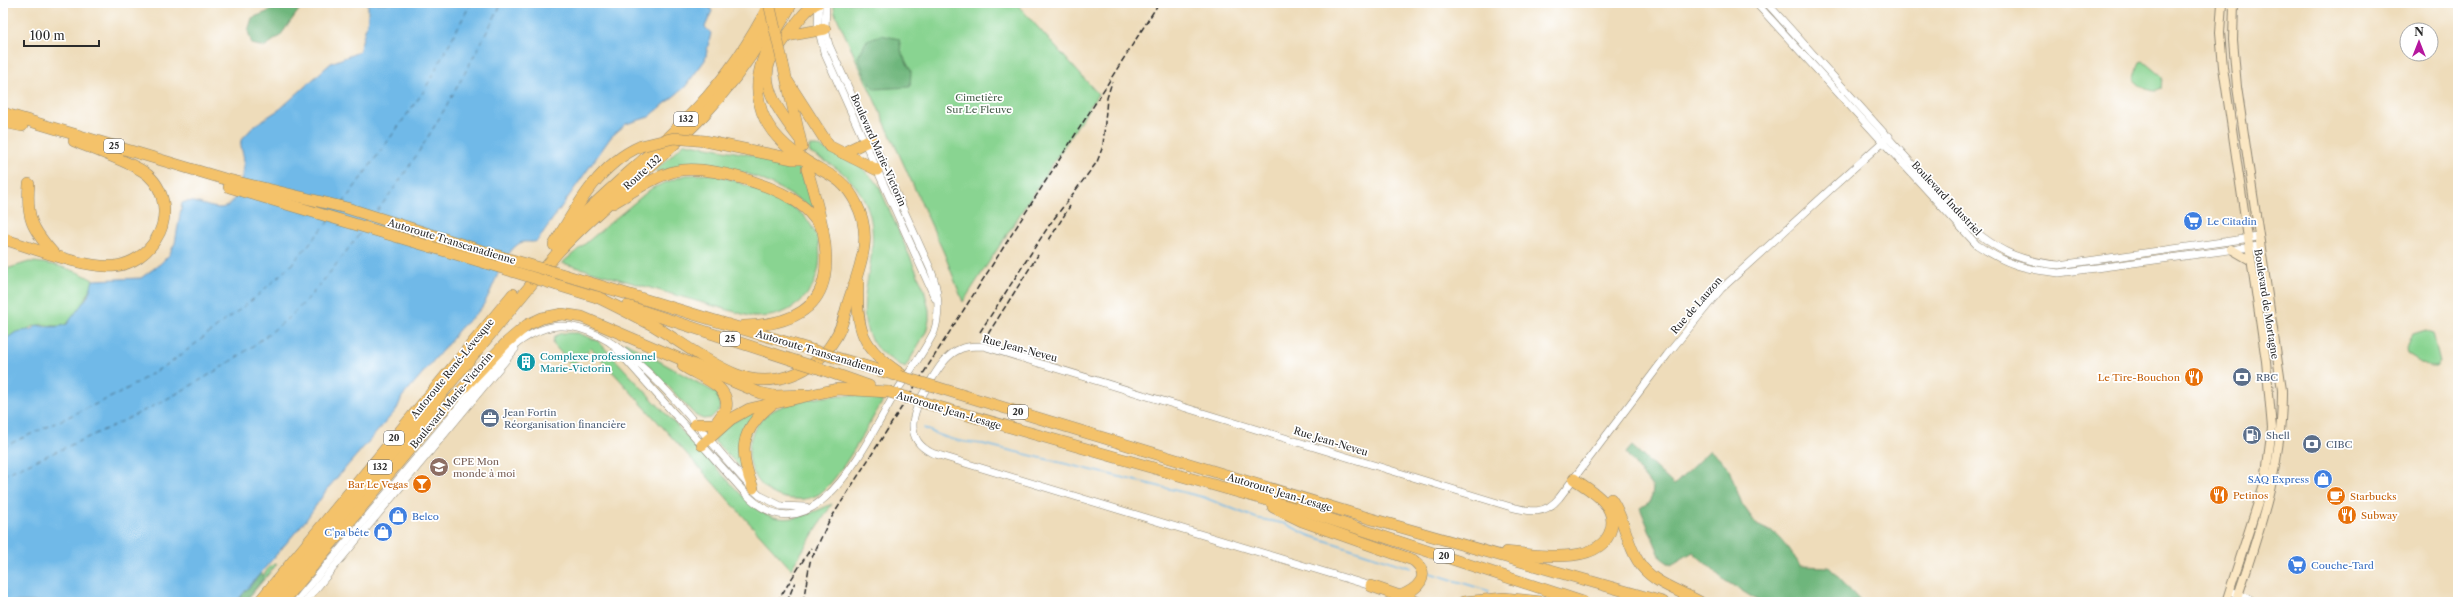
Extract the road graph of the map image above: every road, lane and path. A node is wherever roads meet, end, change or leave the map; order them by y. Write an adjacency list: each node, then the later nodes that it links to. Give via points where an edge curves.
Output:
1 (769, 3): 12 (highway, bridge); 36 (highway, Route 132 / 132, via 744,49 712,91 672,132 595,202)
2 (781, 3): 17 (highway, Route 132 / 132, via 762,40 736,78)
3 (792, 3): 23 (highway, via 762,59 757,92 762,113 771,129)
4 (819, 3): 10 (street, Boulevard Marie-Victorin); 11 (highway, via 811,6)
5 (826, 3): 10 (street, Boulevard Marie-Victorin)
6 (1756, 3): 15 (street, Boulevard Industriel)
7 (1768, 3): 13 (street, Boulevard Industriel)
8 (2222, 3): 35 (main road, Boulevard de Mortagne, via 2220,32)
9 (2234, 3): 33 (main road, Boulevard de Mortagne, via 2234,56)
10 (822, 29): 11 (highway); 20 (street, Boulevard Marie-Victorin, via 824,52)
11 (788, 36): 12 (highway, via 770,62 768,82 772,95 800,142)
12 (788, 82): 22 (highway, via 827,143)
13 (1864, 109): 15 (street); 18 (street, Boulevard Industriel)
14 (3, 113): 26 (highway, Autoroute Transcanadienne / 25)
15 (1858, 115): 21 (street, Boulevard Industriel)
16 (3, 121): 19 (highway, Autoroute Transcanadienne / 25)
17 (688, 131): 29 (highway); 49 (highway, Route 132 / 132, via 571,237)
18 (1888, 136): 21 (street, Rue de Lauzon); 25 (street, Boulevard Industriel)
19 (74, 141): 26 (highway, Autoroute Transcanadienne / 25); 39 (highway, via 148,176 162,196 163,220 158,237 148,250 137,259 124,264 93,265)
20 (868, 141): 22 (highway); 24 (street, Boulevard Marie-Victorin); 47 (street, Boulevard Marie-Victorin, via 933,276)
21 (1882, 142): 27 (street, Boulevard Industriel); 61 (street, Rue de Lauzon, via 1721,289 1666,355)
22 (843, 153): 24 (highway)
23 (805, 164): 31 (highway); 36 (highway, bridge, via 757,150 705,141 674,138 641,146 617,160 600,175); 44 (highway, via 837,178 856,202 865,236)
24 (877, 170): 47 (street, Boulevard Marie-Victorin)
25 (1926, 179): 27 (street); 30 (street, Boulevard Industriel)
26 (224, 182): 46 (highway, Autoroute Transcanadienne / 25, bridge); 48 (highway, Autoroute Transcanadienne / 25, bridge, via 347,208)
27 (1920, 183): 30 (street, Boulevard Industriel)
28 (29, 184): 39 (highway, via 27,206 30,222)
29 (611, 204): 31 (highway, via 666,174 684,170 710,170 732,175 793,199 808,210); 73 (highway, via 547,273)
30 (1949, 210): 42 (street, Boulevard Industriel, via 1982,237 2010,255 2032,262); 45 (street, Boulevard Industriel, via 1977,245 2002,261 2030,270)
31 (823, 230): 48 (highway, via 827,248 827,269 822,285 813,300 784,321 768,325)
32 (3, 239): 39 (highway)
33 (2259, 241): 35 (street, Boulevard Industriel); 70 (main road, Boulevard de Mortagne, via 2282,390 2282,423 2272,487)
34 (2216, 243): 35 (street, Boulevard Industriel); 38 (street); 40 (street, Boulevard Industriel)
35 (2248, 243): 37 (street, Boulevard Industriel); 41 (main road, Boulevard de Mortagne)
36 (554, 245): 71 (highway, Autoroute René-Lévesque / 20)
37 (2231, 249): 38 (street, Boulevard Industriel); 41 (main road)
38 (2218, 251): 43 (street, Boulevard Industriel)
39 (55, 254)
40 (2128, 255): 42 (street, Boulevard Industriel); 43 (street)
41 (2250, 260): 68 (main road, Boulevard de Mortagne, via 2266,361 2272,428 2264,481)
42 (2068, 264): 45 (street)
43 (2129, 264): 45 (street, Boulevard Industriel)
44 (859, 272): 46 (highway, via 840,330 829,348 819,360 804,370 771,380 750,378 730,372 655,327); 53 (highway, via 857,312 860,331 876,356)
45 (2068, 272)
46 (597, 297): 54 (highway, Autoroute Transcanadienne / 25, bridge)
47 (936, 302): 64 (street, Boulevard Marie-Victorin, via 937,322 932,336 867,442 837,488 824,500)
48 (735, 326): 53 (highway, Autoroute Transcanadienne / 25, bridge)
49 (491, 332): 72 (highway, Autoroute René-Lévesque / 132)
50 (518, 344): 51 (street, Boulevard Marie-Victorin, via 535,332 560,326 589,331); 75 (street, Boulevard Marie-Victorin, via 484,375); 76 (street, Boulevard Marie-Victorin)
51 (612, 344): 58 (street, Boulevard Marie-Victorin, via 638,362); 60 (street, Boulevard Marie-Victorin)
52 (650, 346): 55 (highway, via 760,393 774,396); 59 (highway, via 722,390 727,407); 74 (highway, via 575,315 547,316 526,325 483,365 444,407)
53 (902, 376): 66 (highway, Autoroute Jean-Lesage / 20, bridge)
54 (889, 392): 55 (highway, via 842,389); 57 (highway, Autoroute Jean-Lesage / 25, bridge)
55 (806, 395): 56 (highway)
56 (774, 402): 60 (highway, via 739,413); 62 (highway, via 754,421 745,439 744,461)
57 (925, 403): 63 (highway, Autoroute Jean-Lesage / 20)
58 (695, 424): 59 (highway); 60 (street, Boulevard Marie-Victorin)
59 (715, 424): 60 (highway)
60 (703, 440): 62 (street, Boulevard Marie-Victorin); 64 (street, Boulevard Marie-Victorin, via 748,495 762,506 774,512 791,514)
61 (1576, 476): 65 (street, Rue de Lauzon, via 1555,502); 66 (highway, via 1600,498 1610,512 1610,530 1604,542 1597,548 1558,556); 82 (highway, via 1610,498 1636,558 1644,569 1659,581)
62 (753, 488): 64 (street, Boulevard Marie-Victorin, via 766,500 777,505)
63 (1243, 494): 69 (highway, via 1302,521 1413,560 1421,569 1421,582 1414,590); 80 (highway, Autoroute Jean-Lesage / 20, via 1353,525)
64 (810, 507)
65 (1544, 510): 67 (street, Rue Jean-Neveu, via 1533,512 1511,507 983,346 962,348 948,357 916,407 913,424 916,437 921,446 932,453)
66 (1474, 549): 81 (highway, Autoroute Jean-Lesage / 20)
67 (1371, 586): 69 (highway)
68 (2230, 590): 70 (street); 83 (main road, Boulevard de Mortagne)
69 (1400, 596): 77 (highway)
70 (2237, 598): 84 (street)
71 (259, 602)
72 (270, 602)
73 (276, 602)
74 (283, 602)
75 (296, 602)
76 (305, 602)
77 (1417, 602)
78 (1463, 602): 79 (highway, via 1504,598)
79 (1543, 602)
80 (1583, 602)
81 (1663, 602)
82 (1700, 602)
83 (2226, 602)
84 (2254, 602)

